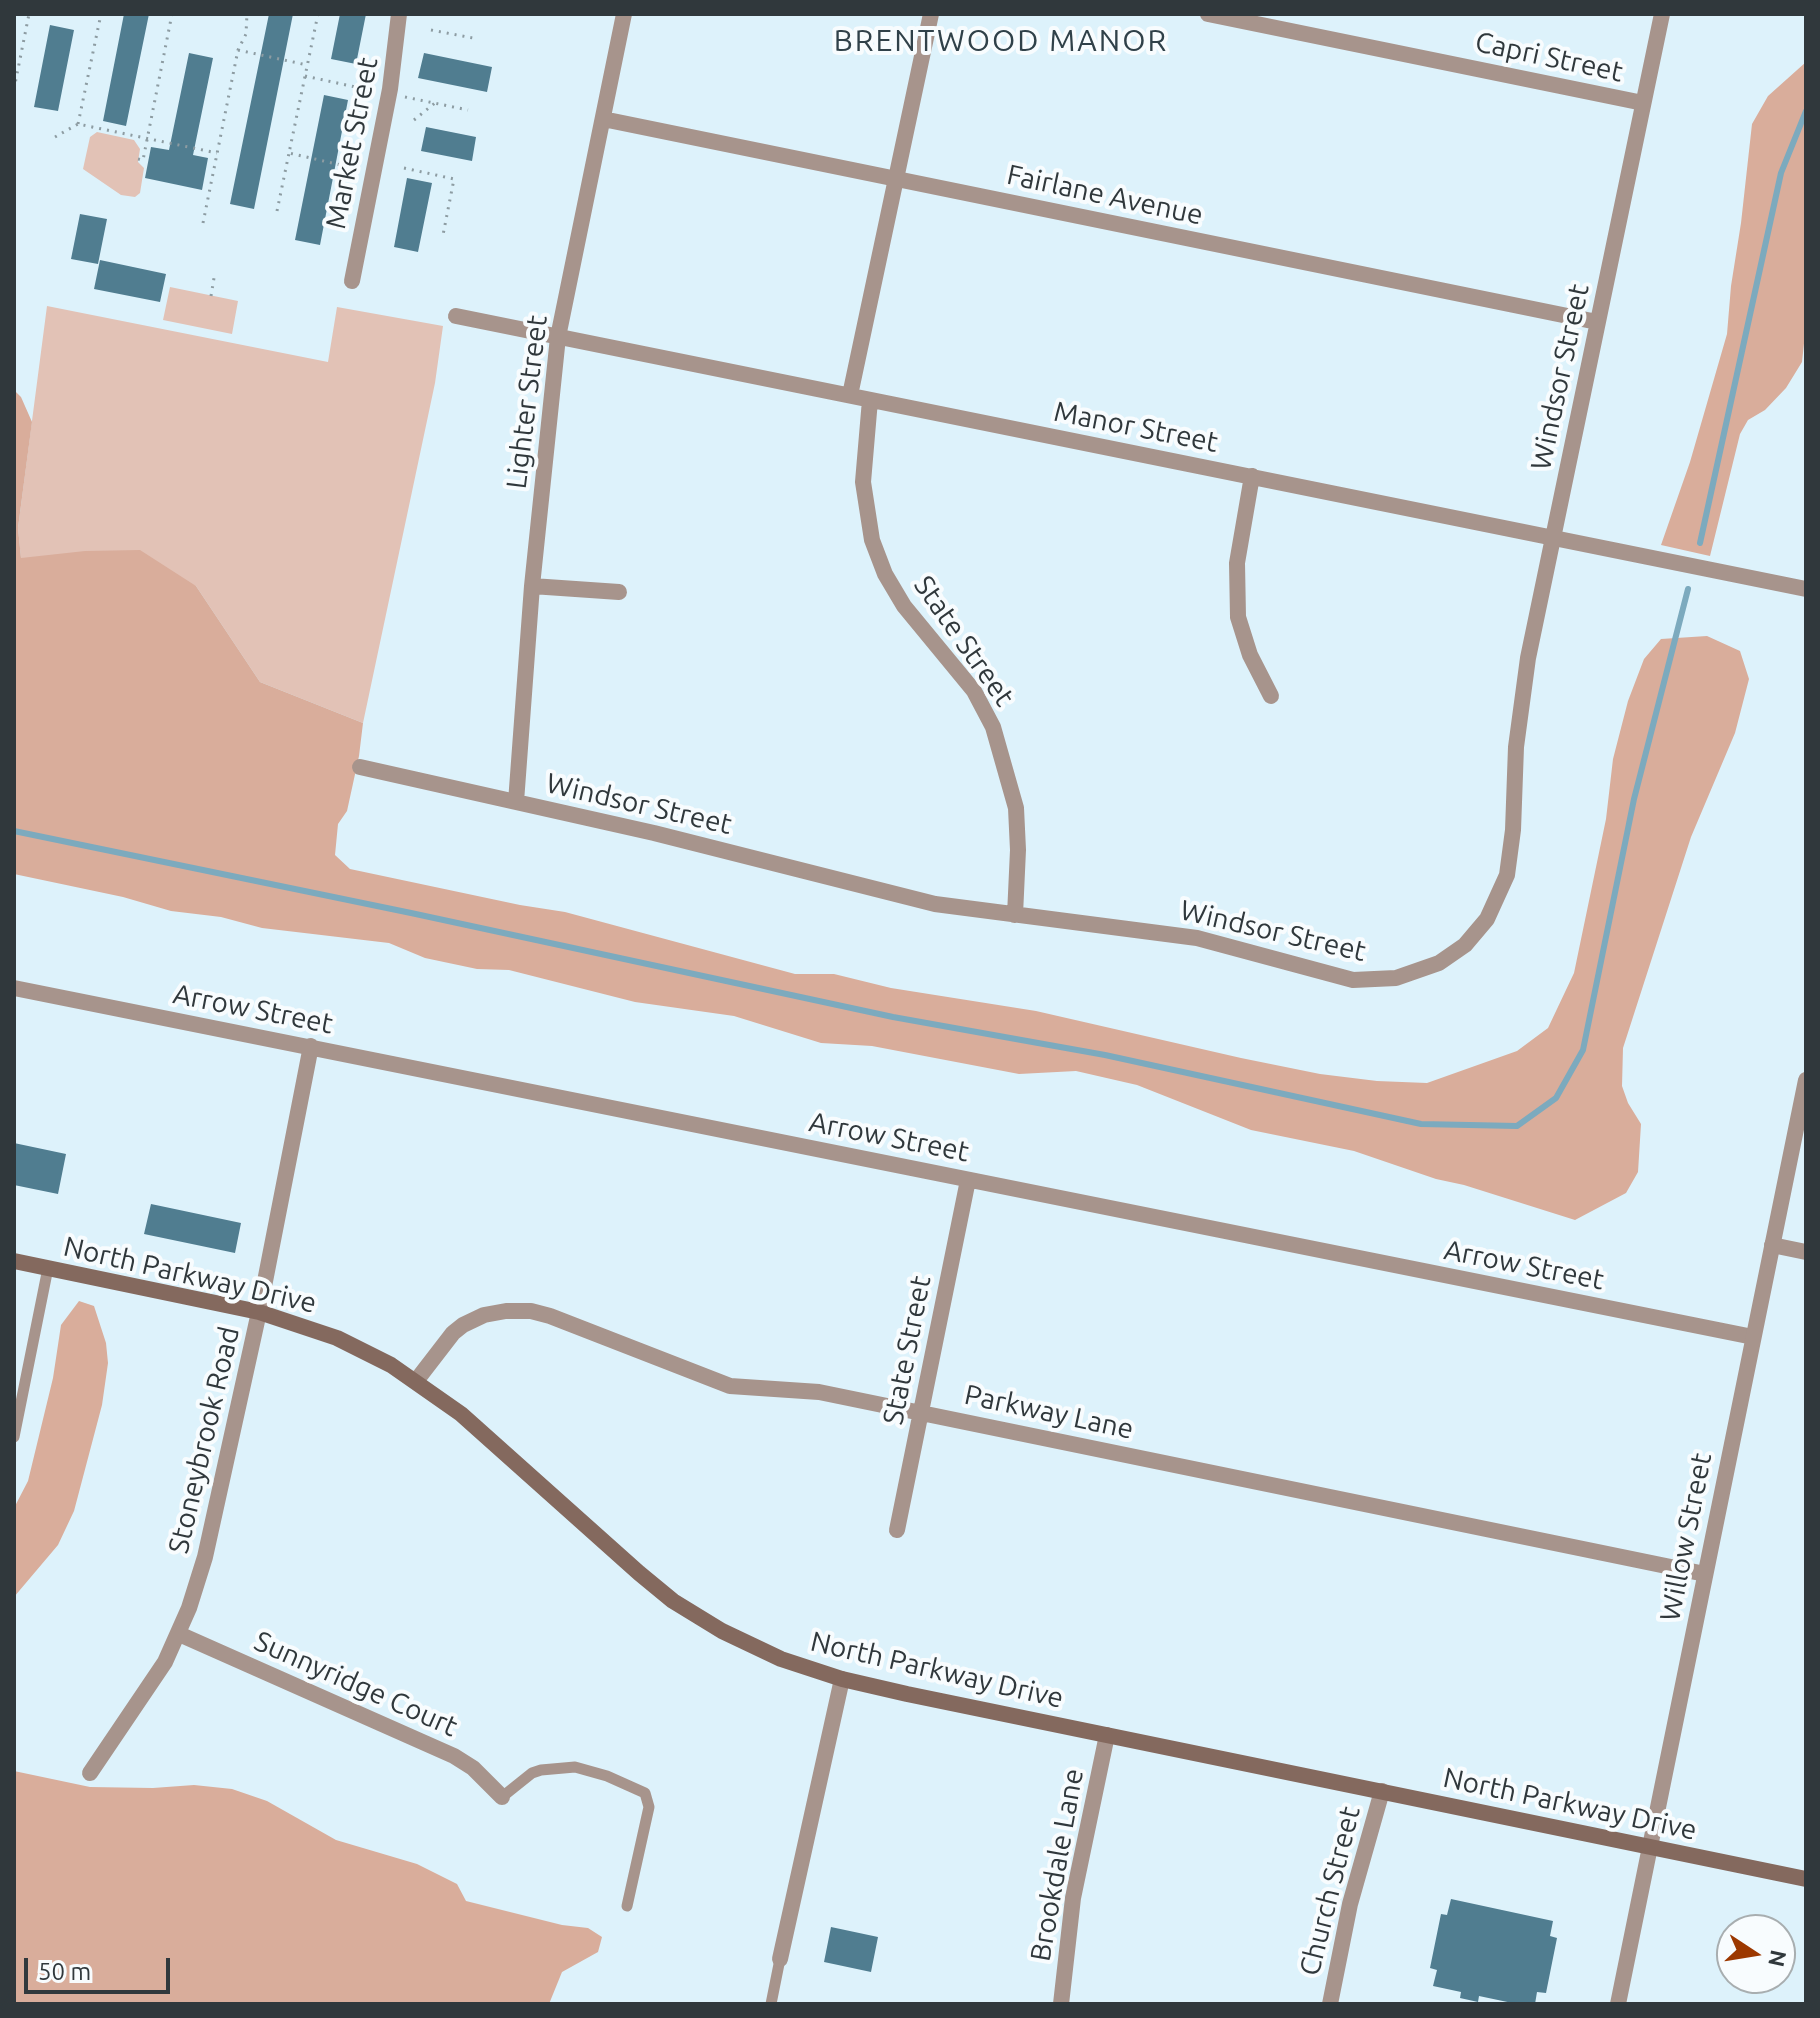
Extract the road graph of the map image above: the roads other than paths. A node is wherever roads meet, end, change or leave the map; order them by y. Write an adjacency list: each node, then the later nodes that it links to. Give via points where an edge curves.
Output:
1 (399, 14): 9 (street, Market Street, via 390,89)
2 (624, 14): 7 (street, Lighter Street)
3 (931, 14): 8 (street)
4 (1208, 14): 6 (street, Capri Street)
5 (1662, 14): 6 (street, Windsor Street)
6 (1643, 103): 11 (street, Windsor Street)
7 (603, 119): 8 (street, Fairlane Avenue); 12 (street, Lighter Street)
8 (895, 179): 11 (street, Fairlane Avenue); 13 (street)
9 (352, 281)
10 (456, 316): 12 (street, Manor Street)
11 (1597, 322): 16 (street, Windsor Street)
12 (558, 337): 13 (street, Manor Street); 17 (street, Lighter Street)
13 (850, 395): 14 (street, Manor Street)
14 (870, 400): 15 (street, Manor Street); 23 (street, State Street, via 863,482 872,540 904,606 974,691 996,736 1018,826)
15 (1252, 476): 16 (street, Manor Street); 20 (street, via 1237,563 1238,617)
16 (1554, 537): 18 (street, Manor Street); 23 (street, Windsor Street, via 1521,703 1507,875 1487,919 1454,954 1410,975 1353,980 1197,938)
17 (532, 586): 19 (street); 22 (street, Lighter Street)
18 (1806, 589)
19 (619, 592)
20 (1271, 696)
21 (360, 767): 22 (street, Windsor Street)
22 (516, 802): 23 (street, Windsor Street, via 935,904)
23 (1015, 915)
24 (14, 988): 25 (street, Arrow Street)
25 (311, 1046): 28 (street, Arrow Street); 33 (street, Stoneybrook Road)
26 (1806, 1080): 27 (street, Willow Street)
27 (1803, 1108): 29 (street, Willow Street)
28 (968, 1180): 34 (street, Arrow Street); 36 (street, State Street)
29 (1772, 1245): 30 (street); 34 (street, Willow Street)
30 (1806, 1252)
31 (14, 1261): 32 (main road, North Parkway Drive)
32 (48, 1268): 33 (main road, North Parkway Drive); 37 (lane)
33 (259, 1312): 35 (main road, North Parkway Drive, via 337,1338); 40 (street, Stoneybrook Road, via 205,1557)
34 (1753, 1337): 39 (street, Willow Street)
35 (416, 1381): 36 (street, Parkway Lane, via 463,1325 484,1315 531,1311 715,1382 756,1390 819,1392); 41 (main road, North Parkway Drive, via 682,1607 743,1642)
36 (922, 1413): 38 (street, State Street); 39 (street, Parkway Lane)
37 (14, 1437)
38 (897, 1530)
39 (1705, 1574): 46 (street, Willow Street)
40 (179, 1634): 43 (street, Stoneybrook Road); 45 (street, Sunnyridge Court, via 454,1756)
41 (842, 1679): 42 (main road, North Parkway Drive); 49 (street)
42 (1107, 1735): 44 (main road, North Parkway Drive); 51 (street, Brookdale Lane, via 1073,1898)
43 (90, 1773)
44 (1382, 1791): 46 (main road, North Parkway Drive); 52 (street, Church Street, via 1350,1904)
45 (502, 1797): 48 (lane, via 532,1773 575,1767 645,1793 649,1807)
46 (1650, 1847): 47 (main road, North Parkway Drive); 53 (street, Willow Street)
47 (1806, 1879)
48 (627, 1906)
49 (780, 1959): 50 (lane)
50 (771, 2004)
51 (1061, 2004)
52 (1330, 2004)
53 (1618, 2004)

